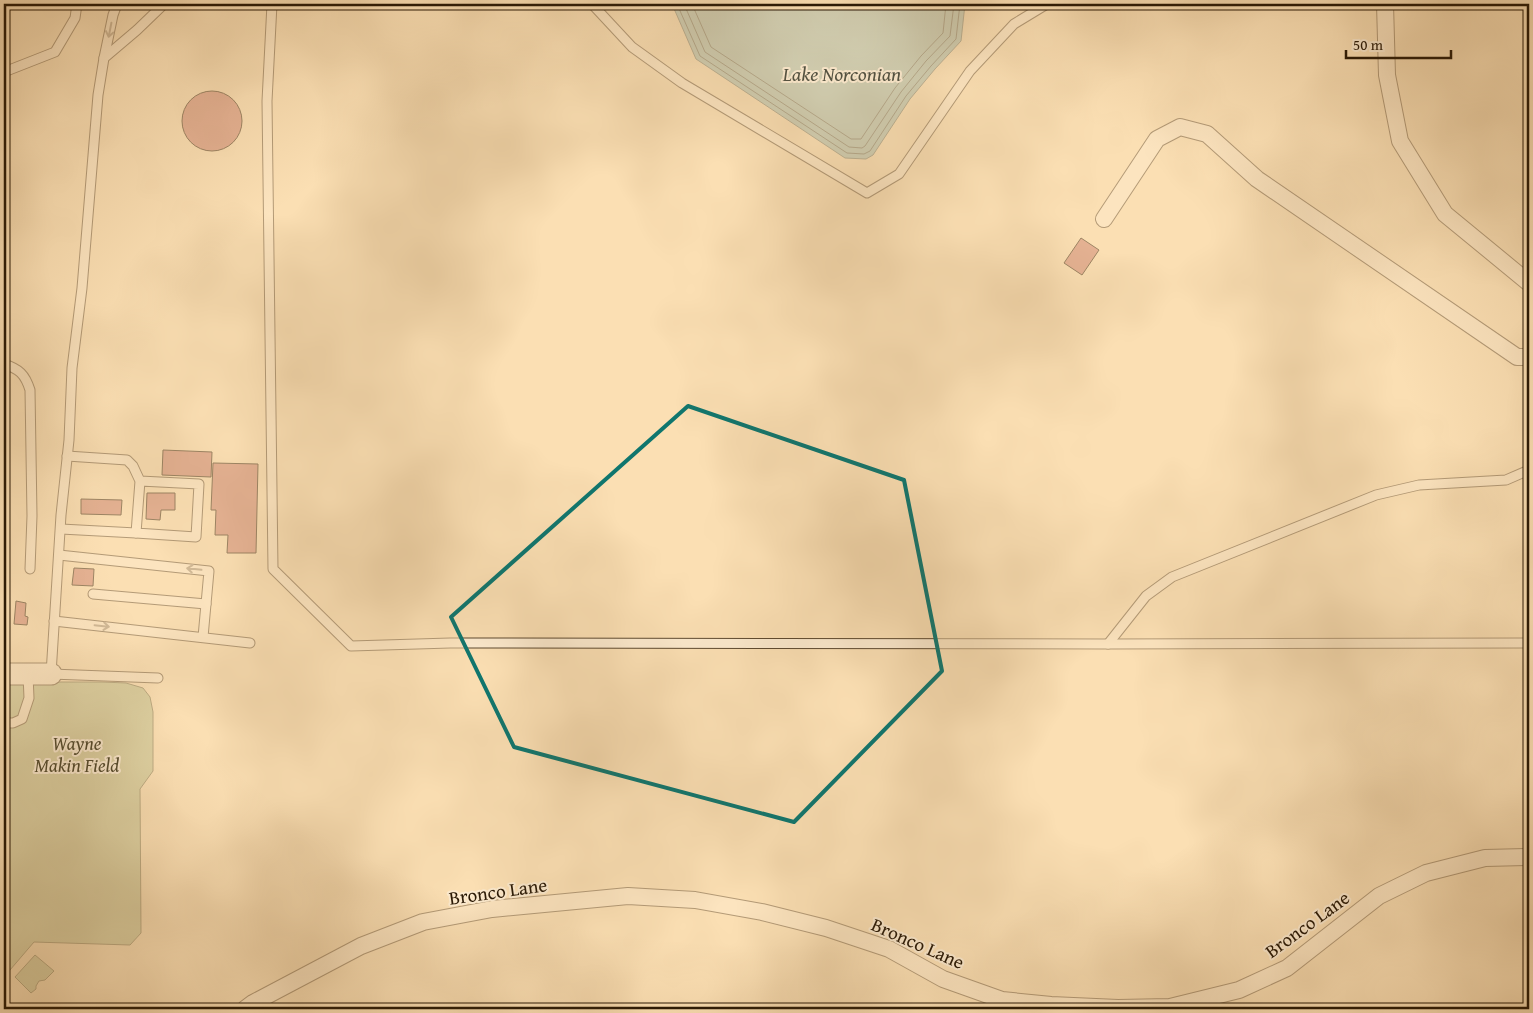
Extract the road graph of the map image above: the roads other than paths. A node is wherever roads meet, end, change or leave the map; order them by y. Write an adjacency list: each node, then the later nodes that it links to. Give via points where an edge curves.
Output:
1 (77, 4): 9 (lane, via 75,18 54,52)
2 (117, 4): 8 (lane, one-way to 8)
3 (164, 4): 8 (lane)
4 (272, 4): 27 (lane, via 267,101 273,569 351,646 450,643)
5 (592, 4): 6 (lane, via 632,47 682,83 867,193 900,174 970,71 1014,24)
6 (1047, 4)
7 (1385, 4): 11 (street, via 1387,75 1400,141 1445,214)
8 (104, 58): 14 (lane, via 72,368)
9 (4, 72)
10 (1104, 219): 12 (street, via 1157,139 1180,127 1207,134 1257,179 1517,357)
11 (1529, 283)
12 (1529, 357)
13 (4, 364): 20 (lane, via 15,367 26,378 30,390)
14 (67, 456): 16 (lane, via 127,460); 17 (lane)
15 (1529, 470): 27 (lane, via 1506,480 1420,484 1376,495 1172,577 1146,596)
16 (140, 482): 18 (lane); 18 (lane, via 199,484 196,537)
17 (60, 529): 18 (lane); 19 (lane)
18 (136, 533)
19 (59, 555): 22 (lane, one-way to 19, via 209,571); 23 (lane)
20 (30, 569)
21 (93, 594): 22 (lane)
22 (206, 604): 24 (lane)
23 (54, 621): 24 (lane, one-way to 24); 30 (lane)
24 (203, 637): 25 (lane)
25 (250, 643)
26 (1529, 643): 27 (lane)
27 (1108, 644)
28 (4, 674): 29 (street)
29 (28, 674): 30 (street); 32 (lane, via 29,698 22,719)
30 (51, 674): 31 (lane)
31 (158, 678)
32 (4, 723)
33 (1529, 857): 34 (street, Bronco Lane, via 1485,858 1426,873 1379,896 1287,968 1239,990 1170,1007)
34 (1118, 1008): 35 (street, Bronco Lane, via 1002,1000 943,979 889,949 826,928 695,900 628,896 492,909 423,922 361,946)
35 (245, 1009)

